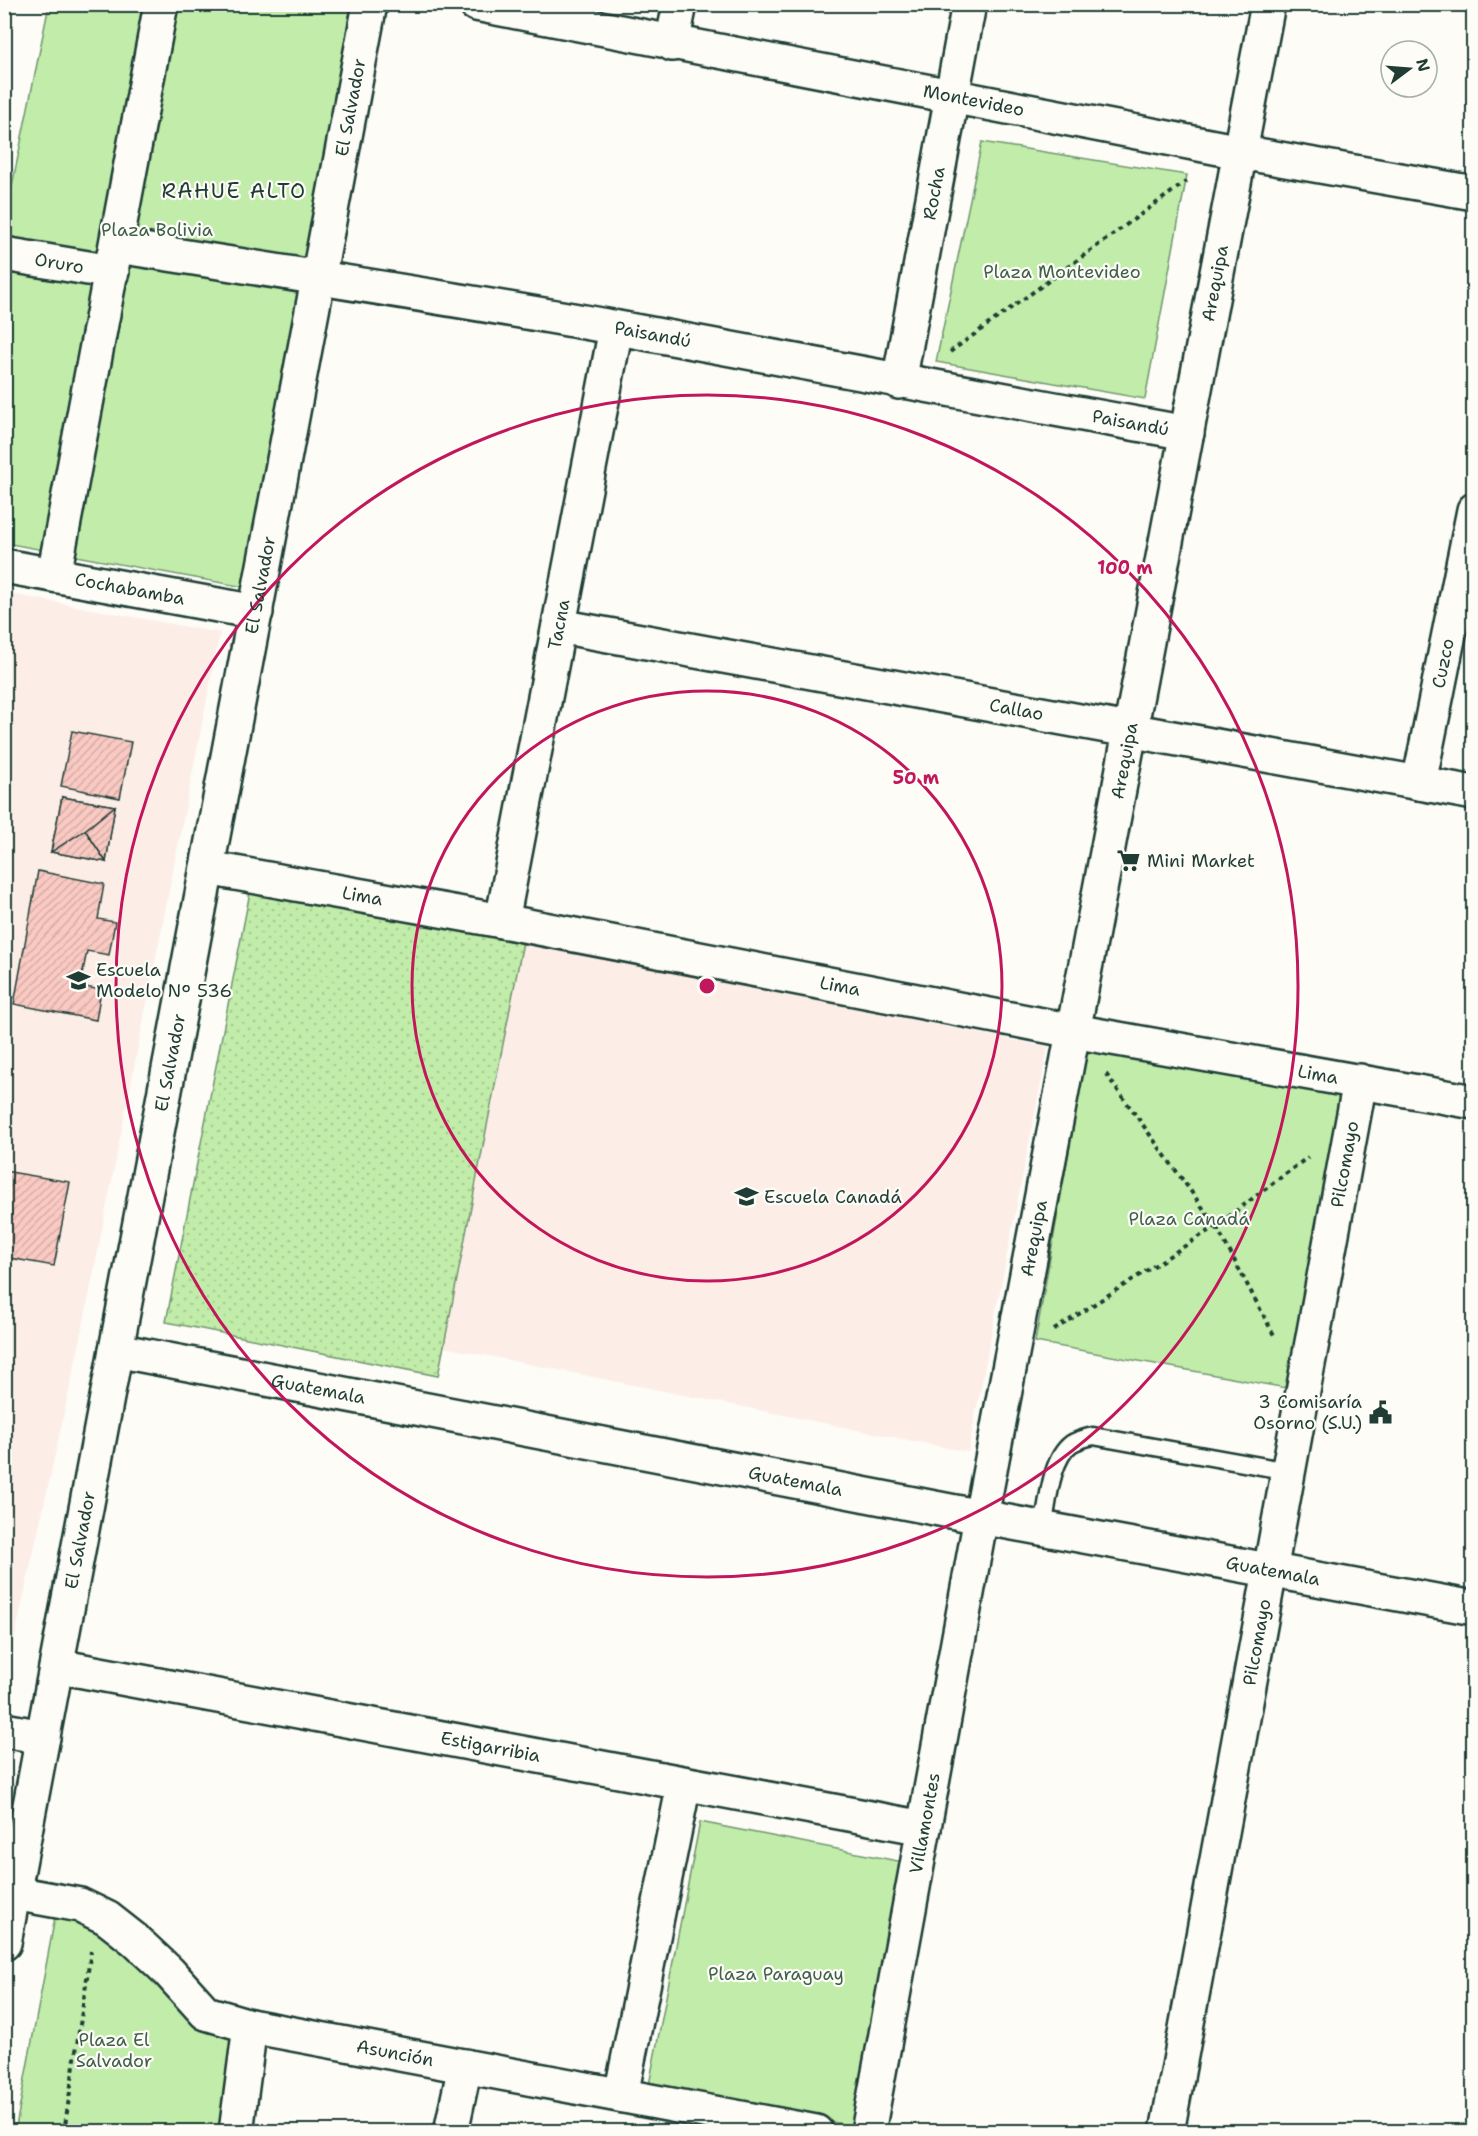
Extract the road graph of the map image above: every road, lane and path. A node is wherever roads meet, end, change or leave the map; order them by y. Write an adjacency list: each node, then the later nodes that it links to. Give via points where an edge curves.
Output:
1 (161, 4): 12 (street)
2 (370, 4): 13 (street, El Salvador)
3 (476, 4): 7 (street, Montevideo)
4 (680, 4): 7 (street)
5 (969, 4): 8 (street, Rocha)
6 (1268, 4): 9 (street, Arequipa)
7 (672, 44): 8 (street, Montevideo)
8 (952, 97): 9 (street, Montevideo); 15 (street, Rocha)
9 (1240, 152): 10 (street, Montevideo); 15 (path, via 1186,182 936,362); 16 (street, Arequipa)
10 (1473, 193)
11 (4, 254): 12 (street, Oruro)
12 (115, 259): 13 (street, Paisandú); 19 (street)
13 (319, 277): 14 (street, Paisandú); 20 (street, El Salvador)
14 (616, 328): 15 (street, Paisandú); 21 (street, Tacna)
15 (899, 382): 16 (street, Paisandú)
16 (1186, 433): 22 (street, Arequipa)
17 (1473, 510): 23 (street, Cuzco)
18 (4, 566): 19 (street, Cochabamba)
19 (54, 575): 20 (street, Cochabamba)
20 (256, 612): 25 (street, El Salvador)
21 (559, 626): 22 (street, Callao); 26 (street, Tacna)
22 (1130, 730): 23 (street, Callao); 27 (street, Arequipa)
23 (1419, 783): 24 (street, Callao)
24 (1473, 793)
25 (207, 868): 26 (street, Lima); 33 (street, El Salvador)
26 (502, 921): 27 (street, Lima)
27 (1074, 1031): 28 (street, Lima); 31 (path); 34 (street, Arequipa)
28 (1360, 1081): 29 (street, Lima); 30 (street, Pilcomayo)
29 (1473, 1102)
30 (1352, 1125): 31 (path); 35 (street, Pilcomayo)
31 (1216, 1226): 32 (path); 34 (path)
32 (1276, 1339)
33 (117, 1350): 36 (street, Guatemala); 40 (street, El Salvador)
34 (1012, 1355): 36 (street, Arequipa)
35 (1288, 1471): 37 (lane, via 1093,1436 1071,1444 1055,1465); 38 (street, Pilcomayo)
36 (981, 1517): 37 (street, Guatemala); 44 (street, Villamontes)
37 (1043, 1528): 38 (street, Guatemala)
38 (1270, 1571): 39 (street, Guatemala); 57 (street, Pilcomayo)
39 (1473, 1608)
40 (57, 1666): 42 (street, El Salvador); 43 (street, Estigarribia)
41 (4, 1730): 42 (street)
42 (43, 1737): 45 (street, El Salvador)
43 (684, 1784): 44 (street, Estigarribia); 50 (street)
44 (924, 1828): 56 (street, Villamontes)
45 (14, 1893): 46 (street, Asunción, via 80,1905); 47 (street, El Salvador)
46 (96, 1913): 48 (street, Asunción, via 135,1940 206,2013); 52 (path)
47 (4, 1943)
48 (250, 2026): 49 (street, Asunción); 53 (street)
49 (465, 2066): 50 (street, Asunción); 54 (street)
50 (621, 2095): 51 (street, Asunción)
51 (717, 2122): 55 (street, Asunción)
52 (64, 2132)
53 (236, 2132)
54 (451, 2132)
55 (816, 2132)
56 (868, 2132)
57 (1167, 2132)

